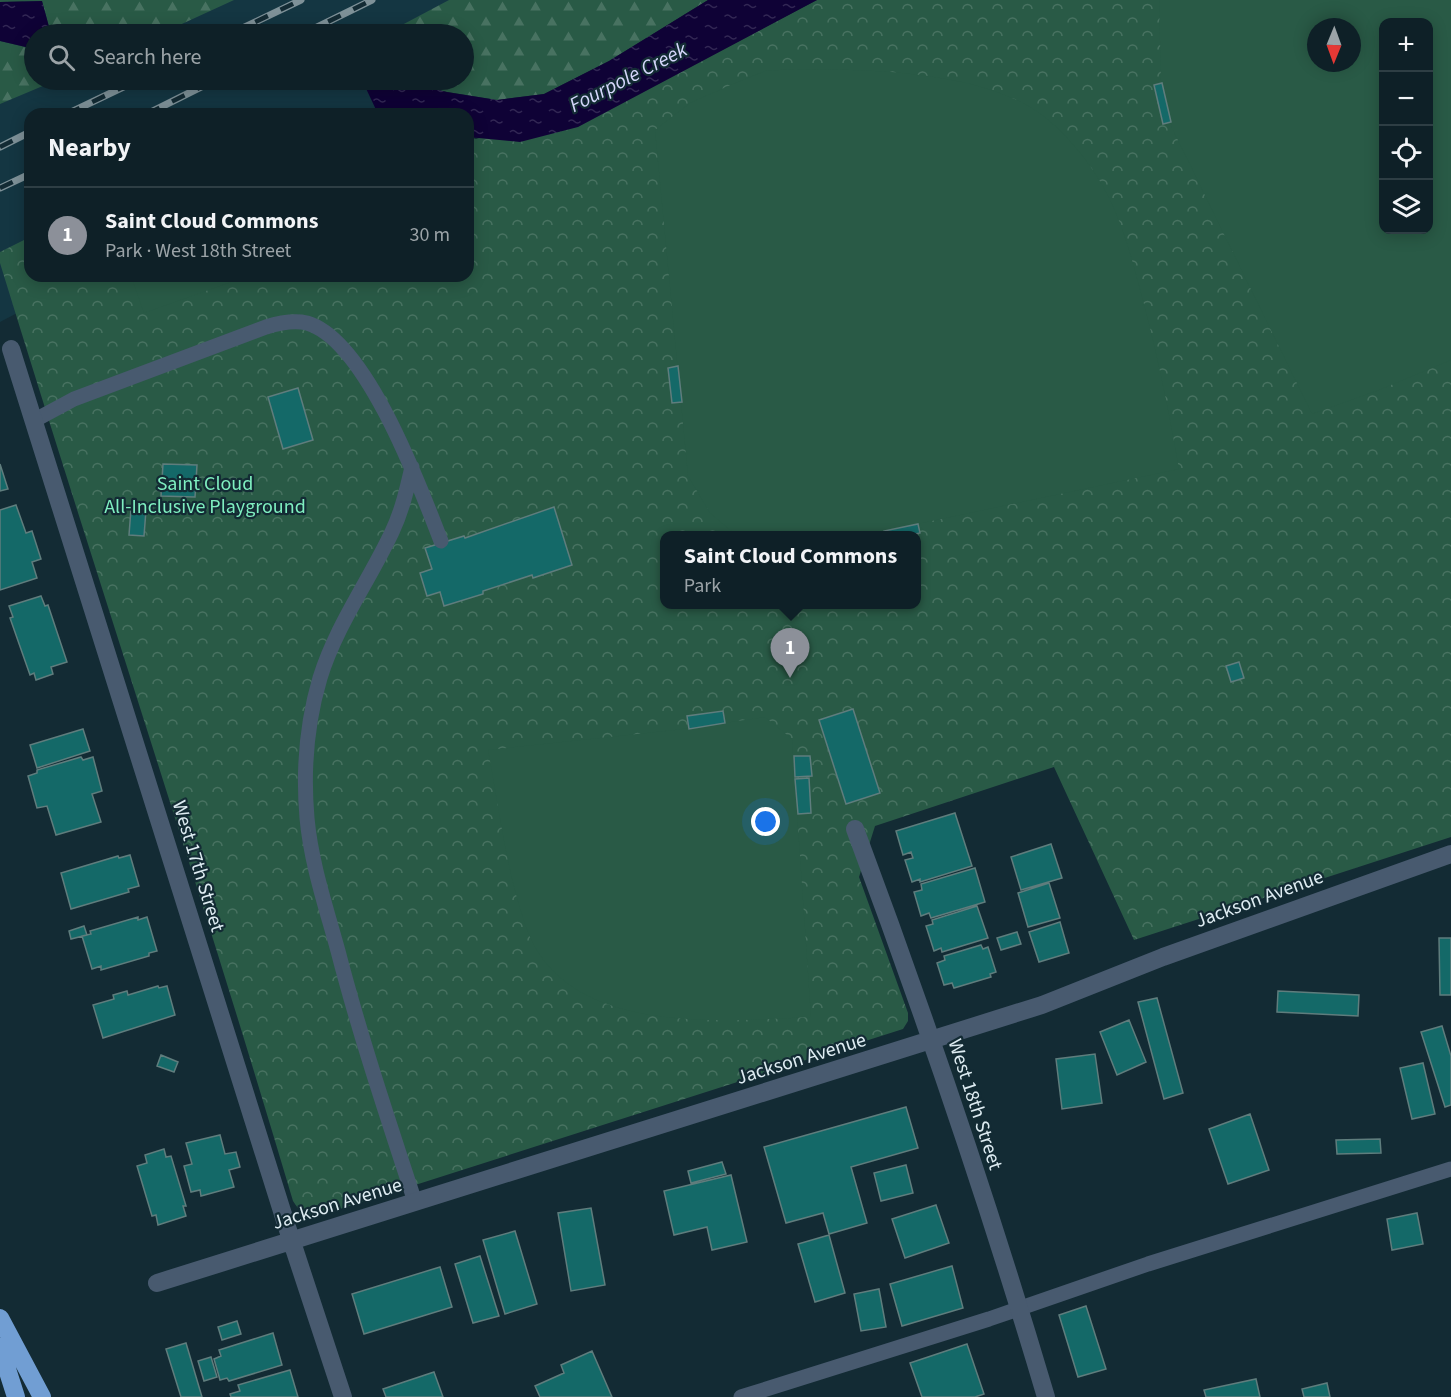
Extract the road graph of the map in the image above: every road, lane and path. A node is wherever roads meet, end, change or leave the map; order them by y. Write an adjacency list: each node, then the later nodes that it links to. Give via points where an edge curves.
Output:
1 (11, 348): 2 (street, West 17th Street)
2 (35, 420): 3 (lane, via 74,399 266,327 292,322 320,330 344,350 373,392); 10 (street, West 17th Street)
3 (412, 467): 4 (lane); 9 (lane, via 392,531 320,677 308,742 306,782 307,818 320,882 357,1023)
4 (441, 541)
5 (855, 829): 7 (street, West 18th Street)
6 (1451, 854): 7 (street, Jackson Avenue, via 1195,945 1042,1005)
7 (932, 1041): 9 (street, Jackson Avenue); 12 (street, West 18th Street)
8 (1451, 1169): 12 (lane, via 1148,1264)
9 (415, 1203): 10 (street, Jackson Avenue)
10 (292, 1241): 11 (street, Jackson Avenue); 17 (street, West 17th Street)
11 (158, 1283)
12 (1020, 1309): 18 (lane); 19 (street, West 18th Street)
13 (0, 1318): 16 (highway)
14 (0, 1347): 15 (highway)
15 (16, 1397)
16 (42, 1397)
17 (343, 1397)
18 (741, 1397)
19 (1046, 1397)

